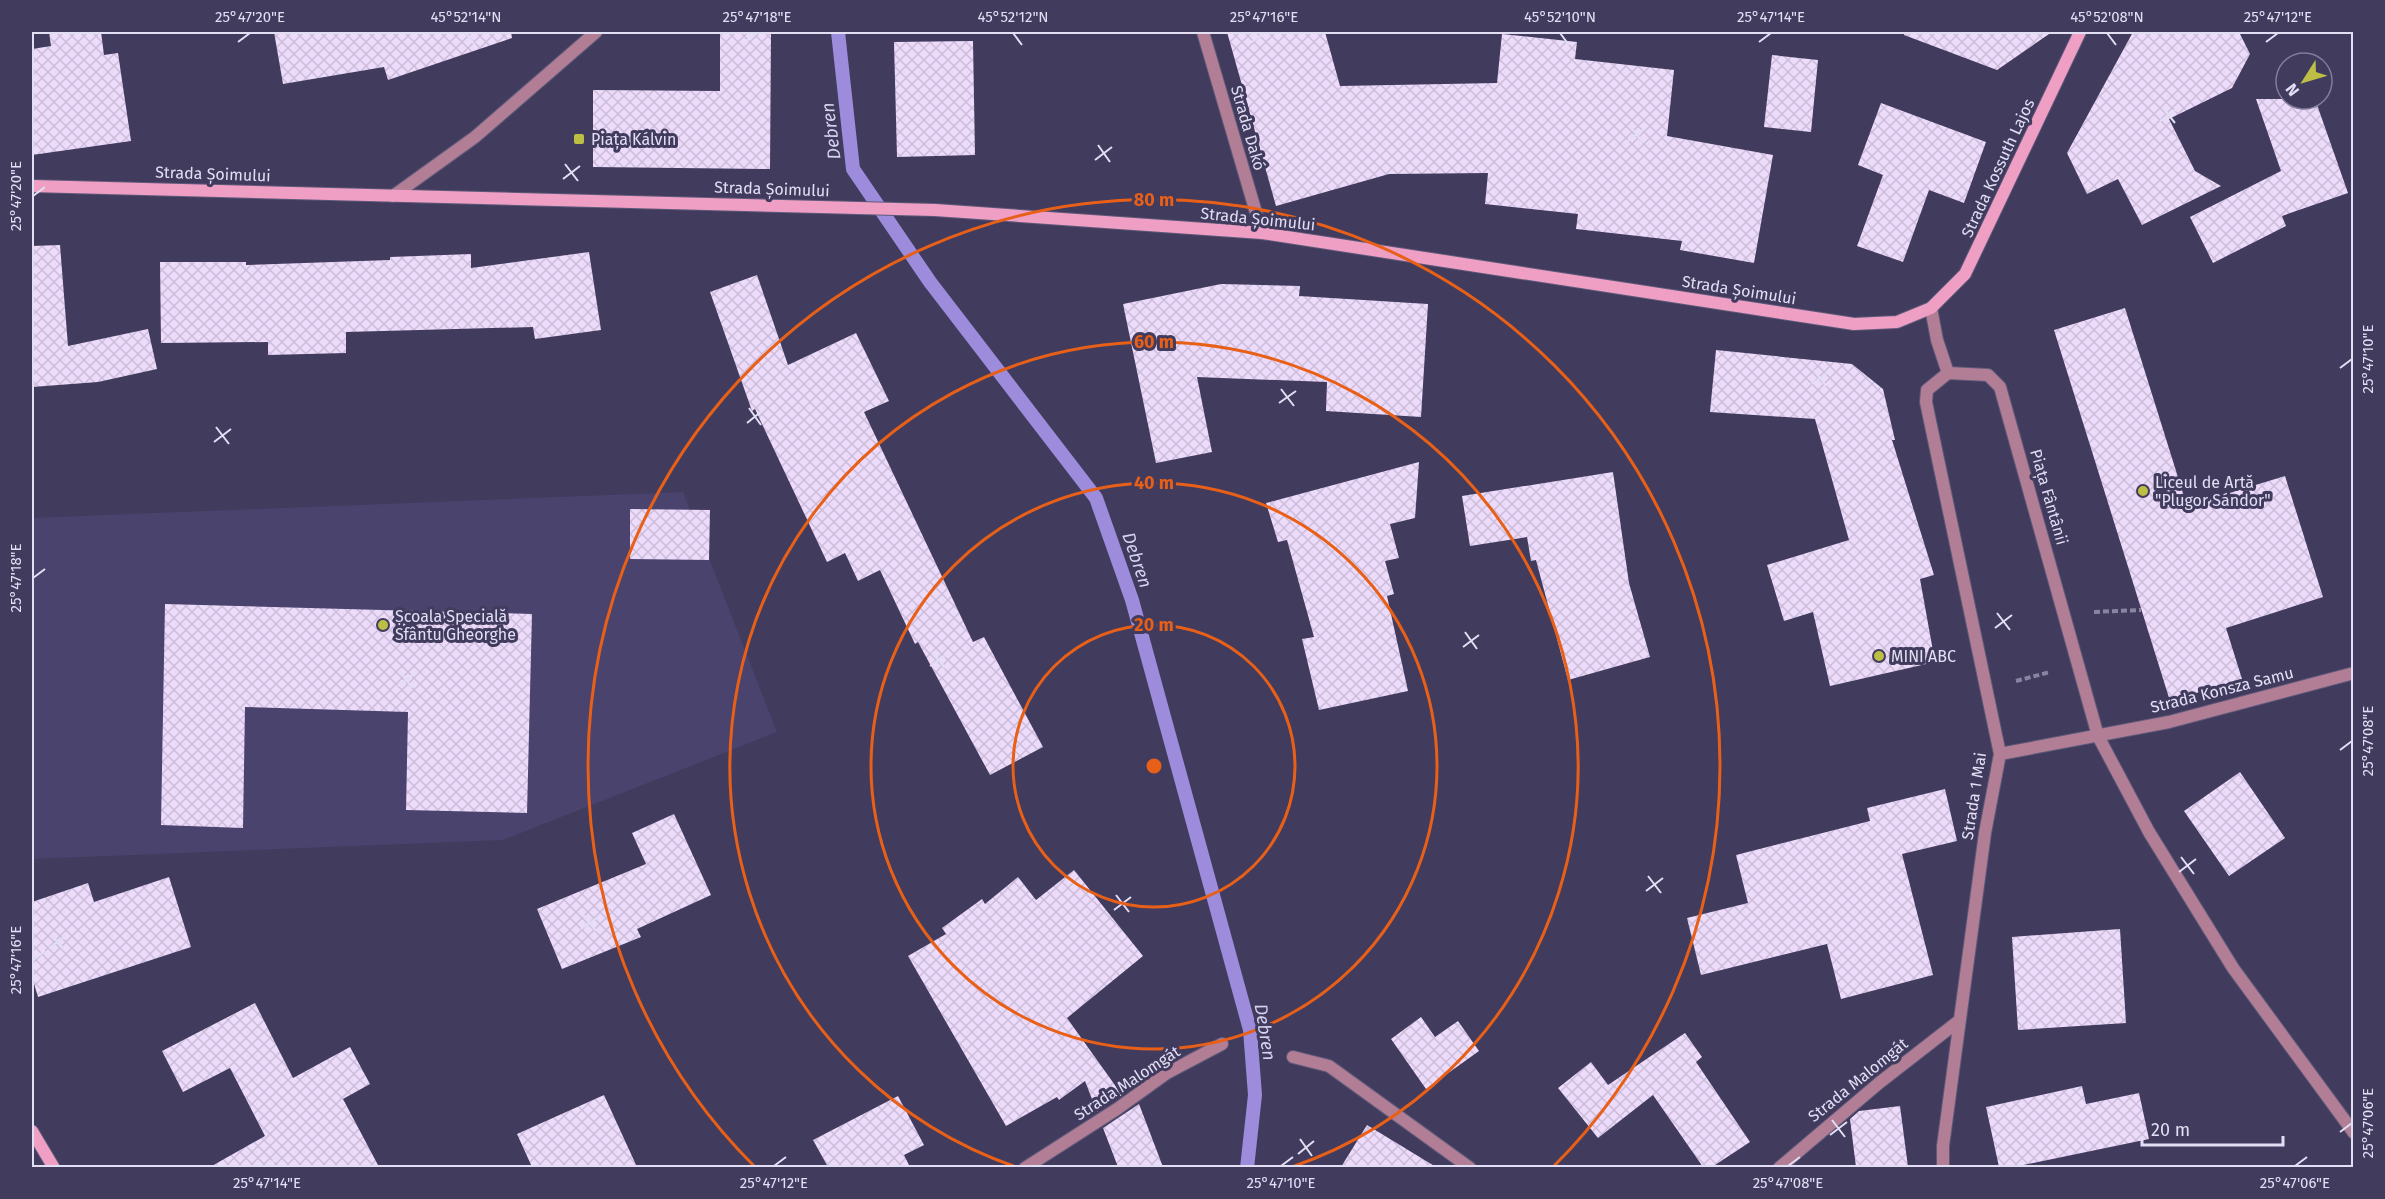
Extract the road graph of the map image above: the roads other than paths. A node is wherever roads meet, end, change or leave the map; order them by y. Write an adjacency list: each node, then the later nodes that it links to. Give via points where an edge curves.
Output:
1 (596, 32): 5 (street, via 475,137)
2 (1203, 32): 6 (street, Strada Dakó)
3 (2080, 32): 7 (main road, Strada Kossuth Lajos, via 1965,274)
4 (32, 186): 5 (main road, Strada Șoimului)
5 (393, 196): 6 (main road, Strada Șoimului, via 935,210)
6 (1262, 233): 7 (main road, Strada Șoimului, via 1854,324 1897,322)
7 (1931, 308): 8 (street)
8 (1948, 373): 10 (street, Piața Fântânii, via 1988,375 2000,387); 11 (street, Strada 1 Mai, via 1927,390 1926,402)
9 (2354, 673): 10 (street, Strada Konsza Samu, via 2169,722)
10 (2098, 736): 11 (street, Strada Konsza Samu); 16 (street, Piața Fântânii, via 2149,832 2233,968)
11 (2000, 754): 12 (street, Strada 1 Mai, via 1985,832)
12 (1960, 1020): 20 (street, Strada Malomgát); 21 (street, Strada 1 Mai, via 1943,1146)
13 (1222, 1044): 18 (street, Strada Malomgát, via 1167,1073)
14 (1293, 1057): 19 (street, via 1329,1066)
15 (32, 1131): 17 (main road)
16 (2354, 1132)
17 (54, 1167)
18 (1025, 1167)
19 (1470, 1167)
20 (1779, 1167)
21 (1944, 1167)

